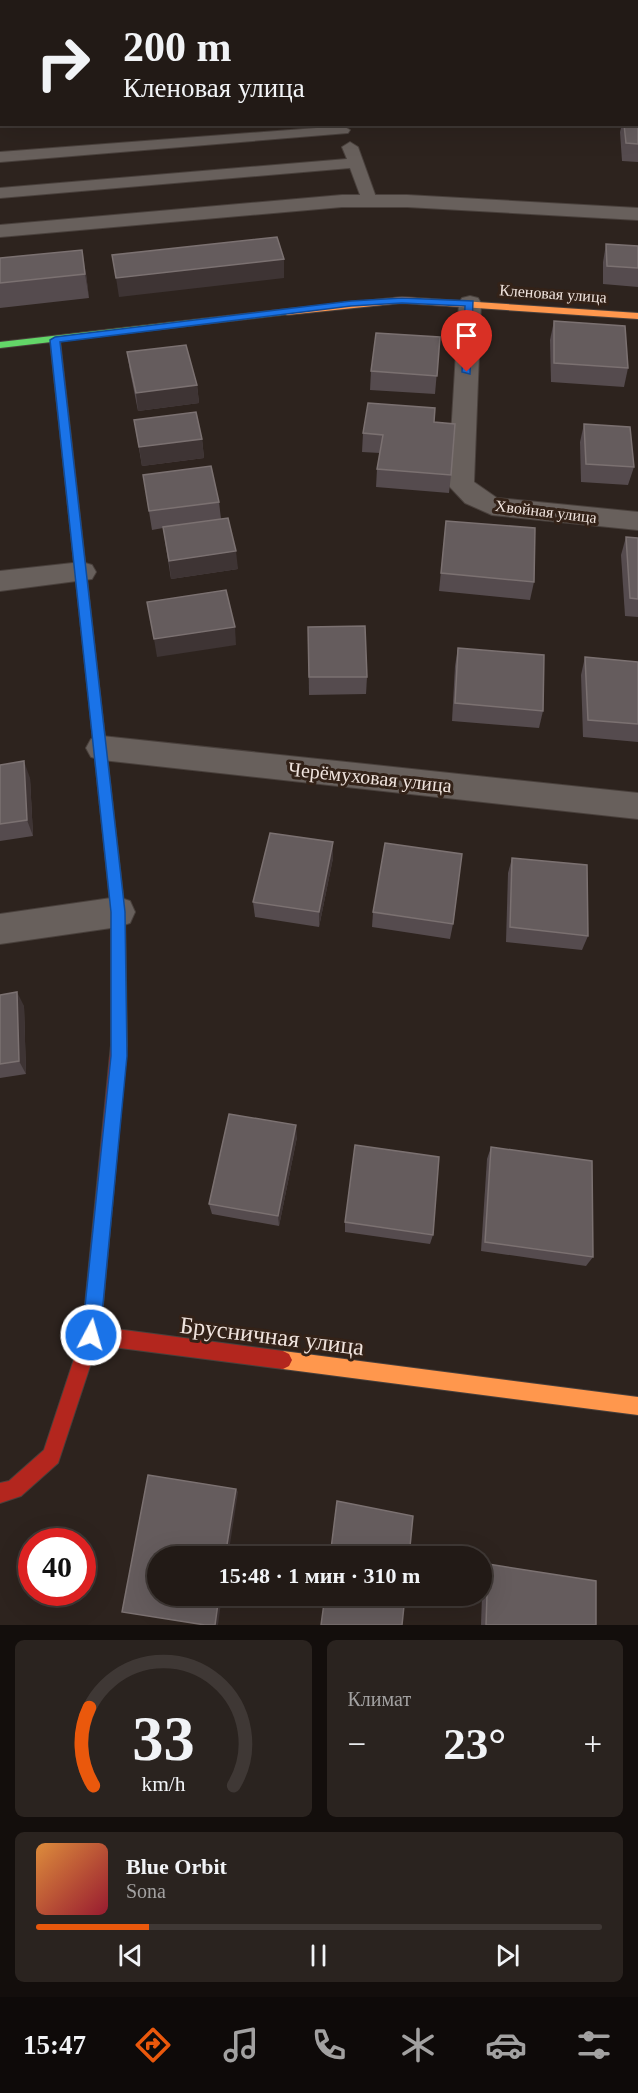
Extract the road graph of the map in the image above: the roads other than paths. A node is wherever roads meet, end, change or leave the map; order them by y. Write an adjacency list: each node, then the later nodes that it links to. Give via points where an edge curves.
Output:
1 (342, 127): 2 (lane); 3 (lane)
2 (0, 157)
3 (355, 163): 4 (lane); 5 (lane)
4 (0, 192)
5 (369, 200): 6 (street); 7 (street)
6 (638, 214)
7 (0, 231)
8 (470, 303): 9 (street, Кленовая улица); 10 (street, Кленовая улица, via 402,300 351,304); 12 (street, Хвойная улица, via 461,485 492,506)
9 (638, 316)
10 (55, 340): 11 (street, Кленовая улица); 13 (street)
11 (0, 345)
12 (638, 521)
13 (82, 572): 14 (street); 15 (street)
14 (0, 581)
15 (102, 748): 16 (street, Черёмуховая улица); 17 (street)
16 (638, 806)
17 (118, 912): 18 (street); 19 (street, via 119,1056)
18 (0, 929)
19 (91, 1335): 20 (street, Брусничная улица); 21 (street, via 51,1456 14,1489)
20 (638, 1406)
21 (0, 1493)

